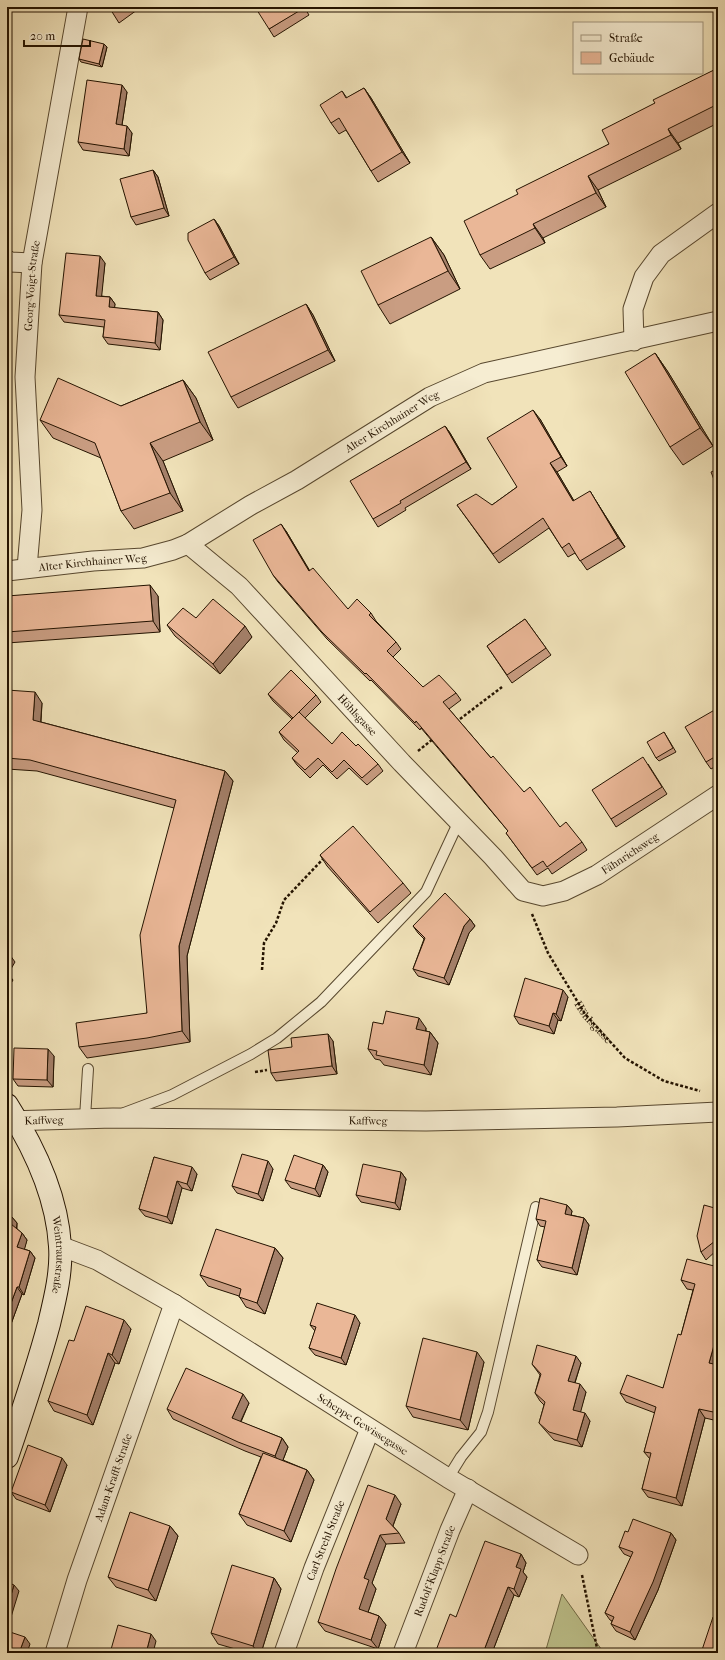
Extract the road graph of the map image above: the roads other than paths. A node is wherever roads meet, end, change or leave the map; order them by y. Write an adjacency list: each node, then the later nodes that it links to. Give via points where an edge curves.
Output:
1 (78, 7): 4 (street, Georg-Voigt-Straße)
2 (718, 213): 6 (street, via 662,254 644,277 634,309)
3 (7, 260): 4 (street)
4 (32, 263): 8 (street, Georg-Voigt-Straße, via 26,377 32,510)
5 (718, 321): 6 (street, Alter Kirchhainer Weg)
6 (634, 341): 7 (street, Alter Kirchhainer Weg, via 484,373 430,397)
7 (188, 544): 8 (street, Alter Kirchhainer Weg, via 143,558); 11 (street, Höhlsgasse, via 239,586)
8 (27, 568): 9 (street, Alter Kirchhainer Weg)
9 (7, 571)
10 (718, 795): 12 (street, Fähnrichsweg, via 597,875 564,891 543,896)
11 (459, 821): 12 (street, Höhlsgasse); 17 (lane, via 426,892 321,1002 278,1038 240,1061 172,1095)
12 (529, 893)
13 (88, 1069): 16 (lane)
14 (718, 1112): 17 (street, Kaffweg, via 426,1121)
15 (10, 1116): 16 (street, Kaffweg); 19 (main road, Weintrautstraße, via 32,1148 47,1184 57,1219)
16 (85, 1118): 17 (street, Kaffweg)
17 (113, 1118)
18 (536, 1207): 23 (lane, via 488,1412 481,1432)
19 (60, 1246): 20 (street, Scheppe Gewissegasse, via 97,1260); 22 (main road, Weintrautstraße, via 54,1302 44,1343)
20 (174, 1304): 21 (street, Scheppe Gewissegasse); 26 (street, Adam-Krafft-Straße, via 77,1580)
21 (370, 1429): 23 (street, Scheppe Gewissegasse); 27 (street, Carl-Strehl-Straße, via 314,1568)
22 (7, 1457)
23 (448, 1478): 24 (street, Scheppe Gewissegasse)
24 (468, 1489): 25 (street, Scheppe Gewissegasse); 28 (street, Rudolf-Klapp-Straße)
25 (578, 1555)
26 (55, 1653)
27 (284, 1653)
28 (403, 1653)

